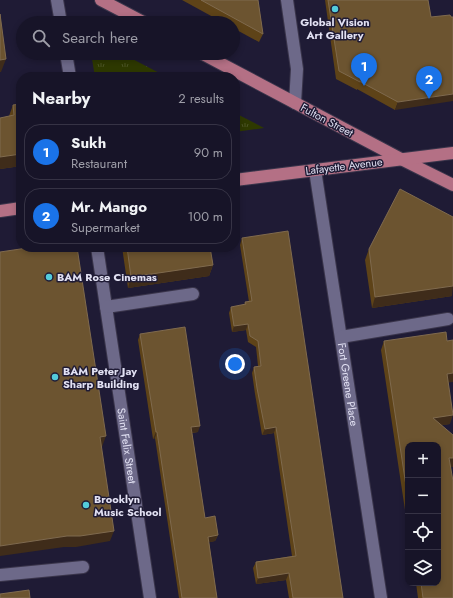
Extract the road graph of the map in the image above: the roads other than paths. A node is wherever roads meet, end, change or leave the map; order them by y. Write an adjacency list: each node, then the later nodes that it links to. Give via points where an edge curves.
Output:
1 (57, 0): 4 (street)
2 (101, 0): 5 (main road)
3 (287, 0): 11 (street, via 297,70)
4 (60, 16)
5 (132, 16)
6 (67, 60): 8 (street)
7 (214, 60): 9 (main road, Fulton Street)
8 (69, 72)
9 (237, 72)
10 (240, 74): 11 (main road, Fulton Street)
11 (295, 103): 13 (main road, Fulton Street)
12 (453, 153): 13 (main road, Lafayette Avenue)
13 (401, 159): 14 (main road, Lafayette Avenue); 16 (main road, Fulton Street)
14 (315, 170): 15 (main road, Lafayette Avenue); 23 (street, Fort Greene Place)
15 (240, 179)
16 (453, 185)
17 (16, 209): 18 (main road)
18 (0, 211)
19 (98, 252): 21 (street, Saint Felix Street)
20 (193, 294): 21 (street)
21 (106, 307): 26 (street, Saint Felix Street)
22 (448, 319): 23 (street)
23 (341, 337): 27 (street, Fort Greene Place)
24 (83, 567): 25 (street)
25 (0, 575)
26 (150, 598)
27 (381, 598)

